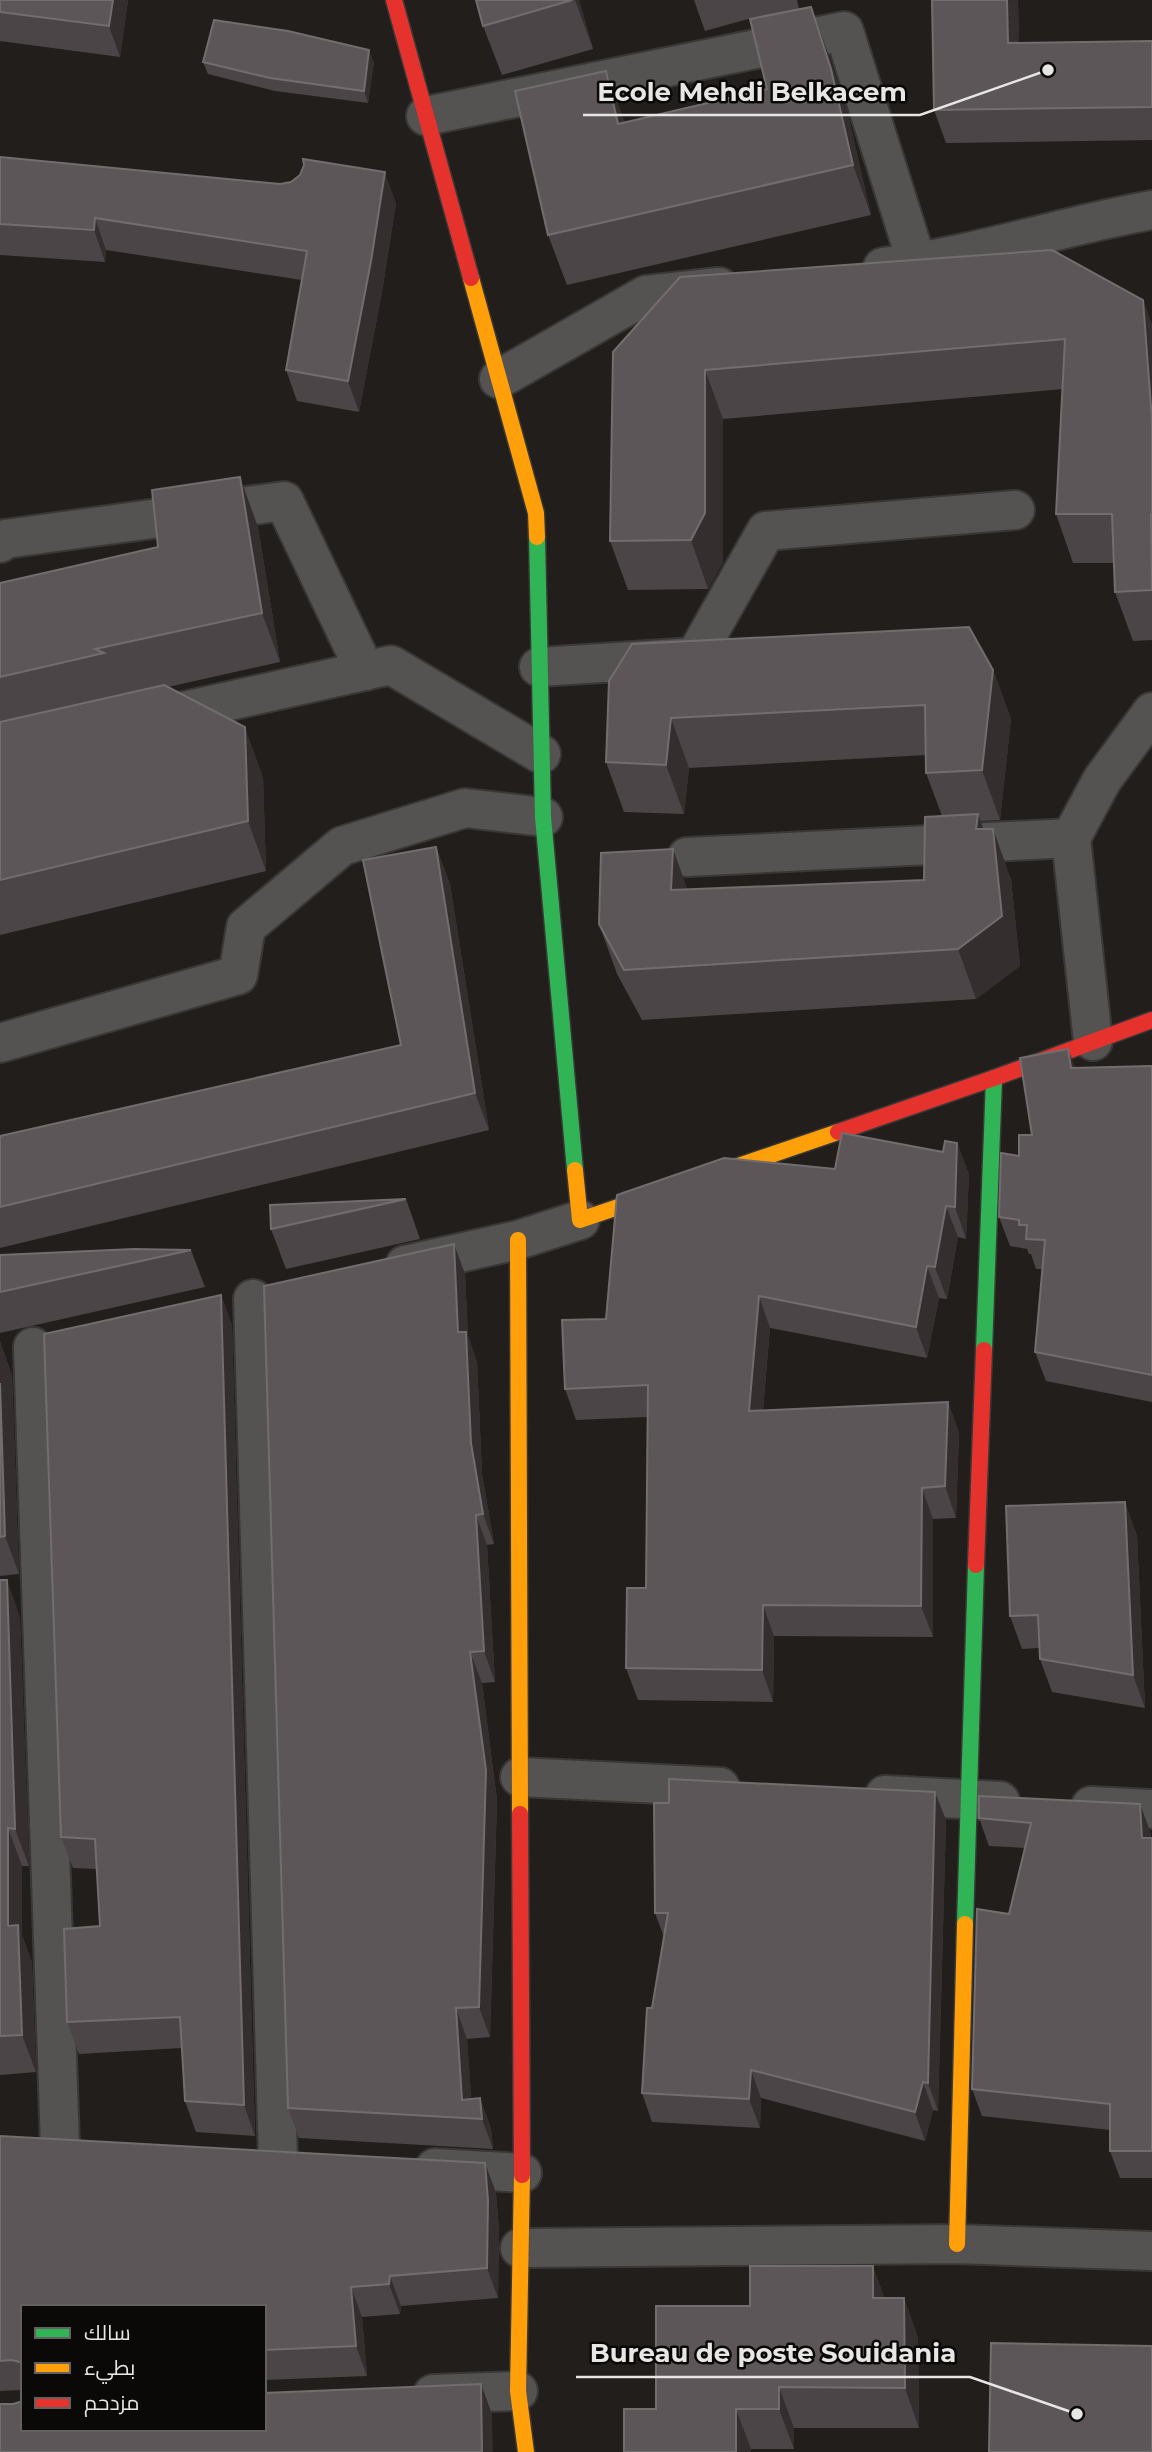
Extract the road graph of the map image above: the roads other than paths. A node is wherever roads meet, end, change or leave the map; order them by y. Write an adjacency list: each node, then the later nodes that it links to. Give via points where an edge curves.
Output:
1 (394, 0): 2 (street)
2 (426, 116): 4 (street, via 844,31); 7 (street)
3 (1152, 210): 4 (street)
4 (917, 263): 5 (street)
5 (849, 271)
6 (754, 282): 7 (street, via 646,295)
7 (499, 379): 10 (street, via 536,513)
8 (1014, 510): 10 (street, via 766,531 695,657)
9 (0, 542): 11 (street, via 284,501)
10 (540, 667): 14 (street)
11 (365, 671): 13 (street); 14 (street, via 391,665)
12 (1152, 712): 16 (street, via 1102,779)
13 (122, 726)
14 (541, 754): 15 (street)
15 (543, 817): 20 (street, via 465,807 342,846 246,928 238,975); 22 (street)
16 (1070, 838): 17 (street); 19 (street)
17 (687, 857)
18 (1152, 1020): 19 (street)
19 (1093, 1041): 21 (street)
20 (0, 1043)
21 (994, 1078): 22 (street); 33 (street)
22 (580, 1220): 23 (street)
23 (518, 1240): 24 (street); 30 (street)
24 (372, 1273)
25 (292, 1290): 26 (street)
26 (253, 1299): 27 (street); 37 (street)
27 (214, 1308)
28 (71, 1339): 29 (street)
29 (16, 1351): 35 (street, via 42,2145)
30 (520, 1777): 31 (street); 40 (street)
31 (751, 1788)
32 (846, 1793): 33 (street)
33 (968, 1799): 34 (street); 41 (street)
34 (1152, 1809)
35 (101, 2149)
36 (237, 2156): 37 (street)
37 (278, 2159): 38 (street)
38 (318, 2161)
39 (400, 2166): 40 (street)
40 (522, 2173): 42 (street)
41 (957, 2244): 42 (street); 43 (street)
42 (520, 2248): 44 (street)
43 (1152, 2251)
44 (518, 2391): 45 (street); 46 (street)
45 (398, 2396)
46 (526, 2452)

